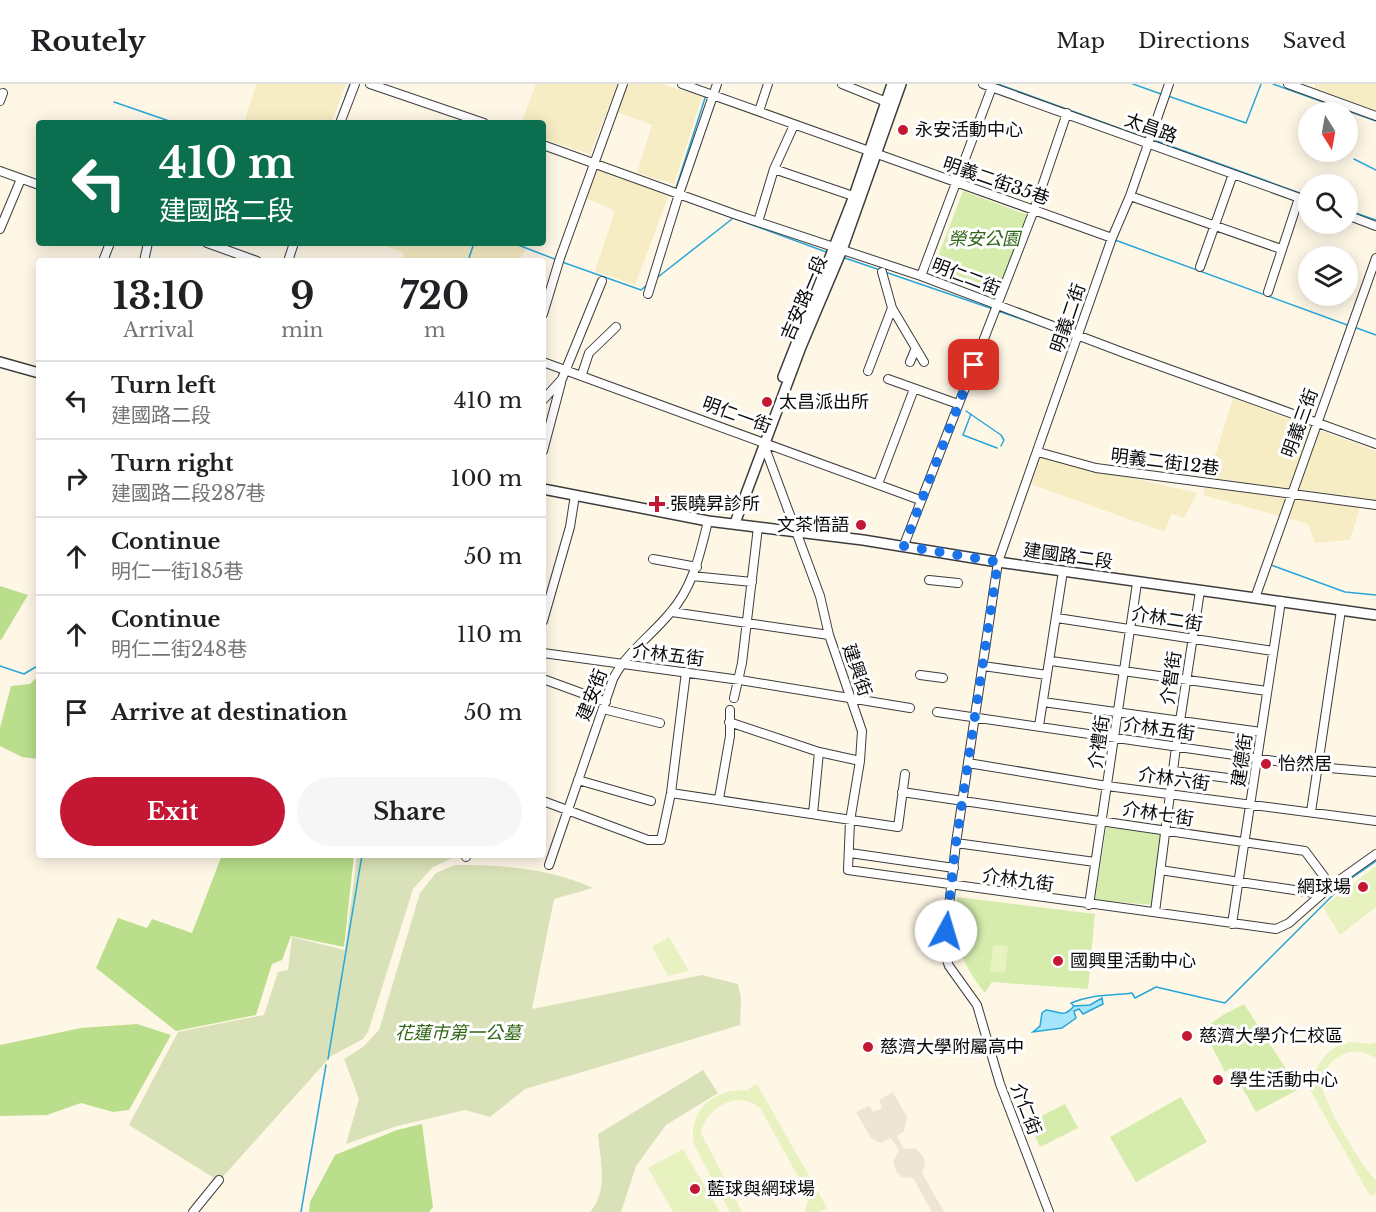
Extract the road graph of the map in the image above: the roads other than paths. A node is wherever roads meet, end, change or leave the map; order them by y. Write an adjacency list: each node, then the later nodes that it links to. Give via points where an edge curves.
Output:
1 (355, 84): 19 (street)
2 (370, 84): 20 (street)
3 (622, 84): 25 (street)
4 (682, 84): 14 (street, 明義二街35巷)
5 (717, 84): 14 (street)
6 (768, 84): 16 (street)
7 (842, 84): 15 (street)
8 (892, 84): 15 (street, 吉安路一段)
9 (901, 84): 15 (street, 吉安路一段)
10 (983, 84): 13 (street, 太昌路)
11 (1169, 84): 22 (street, 明義二街)
12 (1288, 84): 18 (street)
13 (992, 87): 17 (street, 太昌路); 30 (street)
14 (713, 96): 16 (street, 明義二街35巷); 32 (street)
15 (890, 103): 24 (street, 吉安路一段)
16 (759, 111): 21 (street, 明義二街35巷)
17 (1067, 113): 22 (street, 太昌路); 37 (street)
18 (1376, 116)
19 (341, 120)
20 (475, 120)
21 (794, 124): 24 (street, 明義二街35巷); 26 (street)
22 (1149, 144): 28 (street, 太昌路); 33 (street, 明義二街)
23 (546, 146): 25 (street, 明仁二街)
24 (872, 152): 30 (street, 明義二街35巷); 34 (street, 吉安路一段)
25 (594, 163): 32 (street, 明仁二街); 55 (street)
26 (774, 169): 34 (street); 39 (street)
27 (0, 171): 29 (street)
28 (1233, 174): 35 (street, 太昌路); 41 (street)
29 (21, 179): 31 (street); 42 (street)
30 (956, 183): 37 (street, 明義二街35巷); 51 (street)
31 (36, 184)
32 (679, 194): 39 (street, 明仁二街); 54 (street)
33 (1130, 196): 41 (street); 43 (street, 明義二街)
34 (857, 197): 45 (street, 吉安路一段)
35 (1298, 198)
36 (1298, 201): 46 (street)
37 (1035, 210): 43 (street, 明義二街35巷); 56 (street)
38 (1358, 219): 40 (street)
39 (758, 222): 45 (street, 明仁二街)
40 (1376, 226)
41 (1214, 228): 46 (street); 49 (street)
42 (0, 229)
43 (1112, 238): 59 (street, 明義二街)
44 (215, 246): 47 (street)
45 (838, 249): 51 (street, 明仁二街); 76 (street, 吉安路一段)
46 (1281, 249): 53 (street)
47 (249, 258)
48 (1376, 258): 74 (street, 明義三街)
49 (1200, 267)
50 (882, 272): 57 (street)
51 (921, 276): 56 (street, 明仁二街)
52 (603, 281): 65 (street)
53 (1268, 292)
54 (648, 294)
55 (546, 304)
56 (997, 305): 59 (street, 明仁二街); 73 (street)
57 (892, 309): 60 (street); 67 (street)
58 (616, 327): 68 (street, via 589,353)
59 (1078, 336): 74 (street, 明仁二街); 78 (street, 明義二街)
60 (915, 350): 62 (street); 63 (street)
61 (0, 362): 66 (street)
62 (910, 362)
63 (924, 362)
64 (546, 363): 65 (street, 明仁一街)
65 (566, 370): 68 (street, 明仁一街); 69 (street)
66 (36, 371)
67 (868, 371)
68 (582, 374): 76 (street, 明仁一街)
69 (562, 379): 72 (street); 75 (street)
70 (888, 379): 71 (street)
71 (914, 389): 73 (street); 79 (street)
72 (546, 397)
73 (958, 404): 83 (street)
74 (1317, 422): 77 (street, 明仁二街); 81 (street, 明義三街)
75 (546, 440)
76 (764, 443): 79 (street, 明仁一街); 86 (street, 吉安路一段); 88 (street, 建興街)
77 (1376, 444)
78 (1038, 452): 81 (street, 明義二街12巷, via 1096,468); 91 (street, 明義二街)
79 (878, 484): 83 (street, 明仁一街)
80 (546, 490): 82 (street, 建國路二段)
81 (1291, 493): 84 (street, 明義二街12巷); 100 (street, 明義三街)
82 (575, 495): 85 (street, 建國路二段); 103 (street, via 570,528)
83 (920, 500): 89 (street)
84 (1376, 504)
85 (708, 520): 86 (street, 建國路二段); 92 (street, 建安街)
86 (732, 523): 87 (street, 建國路二段)
87 (758, 527): 88 (street, 建國路二段); 96 (street)
88 (797, 533): 89 (street, 建國路二段); 109 (street, 建興街, via 820,596)
89 (904, 546): 91 (street, 建國路二段)
90 (653, 559): 92 (street)
91 (998, 562): 93 (street, 建國路二段); 115 (street, 介仁街)
92 (697, 567): 94 (street, 建安街)
93 (1063, 571): 98 (street, 建國路二段); 106 (street)
94 (692, 576): 96 (street); 104 (street, 建安街)
95 (929, 580): 97 (street)
96 (752, 582): 107 (street)
97 (958, 583)
98 (1137, 583): 99 (street, 建國路二段); 108 (street, 介禮街)
99 (1200, 591): 100 (street, 建國路二段); 110 (street, 介智街)
100 (1255, 598): 101 (street, 建國路二段)
101 (1281, 601): 102 (street, 建國路二段); 111 (street, 建德街)
102 (1341, 610): 105 (street, 建國路二段); 145 (street)
103 (546, 611)
104 (672, 612): 107 (street); 114 (street, 建安街)
105 (1376, 615)
106 (1056, 618): 108 (street, 介林二街); 113 (street)
107 (747, 622): 109 (street); 122 (street)
108 (1130, 629): 110 (street, 介林二街); 117 (street, 介禮街)
109 (829, 635): 126 (street, 建興街)
110 (1192, 638): 111 (street, 介林二街); 123 (street, 介智街)
111 (1273, 651): 124 (street, 建德街)
112 (546, 653): 114 (street, 介林五街)
113 (1051, 661): 117 (street); 119 (street)
114 (620, 665): 116 (street, 介林五街); 128 (street, 建安街)
115 (983, 666): 119 (street); 133 (street, 介仁街)
116 (686, 672): 122 (street, 介林五街); 152 (street)
117 (1123, 672): 123 (street); 132 (street, 介禮街)
118 (920, 675): 120 (street)
119 (1047, 675): 127 (street)
120 (943, 678)
121 (546, 680): 128 (street)
122 (737, 680): 125 (street); 126 (street, 介林五街)
123 (1186, 680): 124 (street); 134 (street, 介智街)
124 (1267, 691): 138 (street, 建德街)
125 (734, 698)
126 (853, 701): 129 (street, 介林五街); 143 (street, 建興街, via 862,731)
127 (1043, 702): 132 (street); 137 (street)
128 (604, 706): 136 (street); 150 (street, 建安街)
129 (910, 708)
130 (730, 710): 135 (street)
131 (937, 712): 133 (street, 介林五街)
132 (1118, 712): 134 (street); 139 (street, 介禮街)
133 (975, 718): 137 (street, 介林五街); 144 (street, 介仁街)
134 (1180, 721): 138 (street); 140 (street, 介智街)
135 (729, 722): 141 (street); 155 (street)
136 (660, 723)
137 (1039, 726): 139 (street, 介林五街)
138 (1261, 732): 142 (street, 建德街)
139 (1114, 737): 140 (street, 介林五街); 151 (street, 介禮街)
140 (1176, 747): 142 (street, 介林五街); 146 (street, 介智街)
141 (819, 752): 143 (street); 162 (street)
142 (1258, 757): 145 (street, 介林五街); 159 (street, 建德街)
143 (860, 761): 164 (street, 建興街)
144 (968, 763): 151 (street, 介林六街); 156 (street, 介仁街)
145 (1317, 767): 147 (street, 介林五街); 161 (street)
146 (1174, 771): 149 (street); 154 (street, 介智街)
147 (1376, 772)
148 (905, 774): 153 (street)
149 (1228, 778)
150 (578, 780): 157 (street); 160 (street, 建安街)
151 (1107, 786): 154 (street, 介林六街); 163 (street, 介禮街)
152 (671, 792): 155 (street); 160 (street, via 661,840 648,840)
153 (902, 792): 156 (street, 介林七街); 164 (street, via 898,827)
154 (1170, 794): 159 (street, 介林六街); 166 (street, 介智街)
155 (719, 799): 162 (street)
156 (963, 800): 163 (street, 介林七街); 167 (street, 介仁街)
157 (651, 801)
158 (546, 802): 160 (street)
159 (1251, 805): 161 (street, 介林六街); 168 (street, 建德街)
160 (569, 810): 172 (street, 建安街)
161 (1311, 812): 165 (street, 介林六街)
162 (813, 814): 164 (street)
163 (1103, 820): 166 (street, 介林七街); 171 (street, 介禮街)
164 (850, 821): 169 (street, 介林九街)
165 (1376, 821)
166 (1166, 830): 168 (street, 介林七街); 174 (street, 介智街)
167 (956, 843): 171 (street); 173 (street, 介仁街)
168 (1245, 843): 175 (street, 建德街); 177 (street, 介林七街, via 1305,851)
169 (850, 853): 173 (street); 176 (street, 介林九街, via 848,870)
170 (1376, 854): 177 (street, 介林九街)
171 (1095, 862): 179 (street, 介禮街)
172 (549, 865)
173 (954, 867): 176 (street, 介仁街)
174 (1160, 870): 175 (street); 180 (street, 介智街)
175 (1238, 882): 178 (street); 181 (street, 建德街)
176 (952, 886): 179 (street, 介林九街); 184 (street, 介仁街, via 944,952 949,966 977,1005 1000,1084)
177 (1331, 886): 178 (street, 介林九街)
178 (1321, 894): 181 (street, 介林九街, via 1284,927)
179 (1089, 905): 180 (street, 介林九街)
180 (1155, 912): 181 (street, 介林九街)
181 (1233, 924)
182 (219, 1180): 183 (street)
183 (193, 1212)
184 (1049, 1212)

